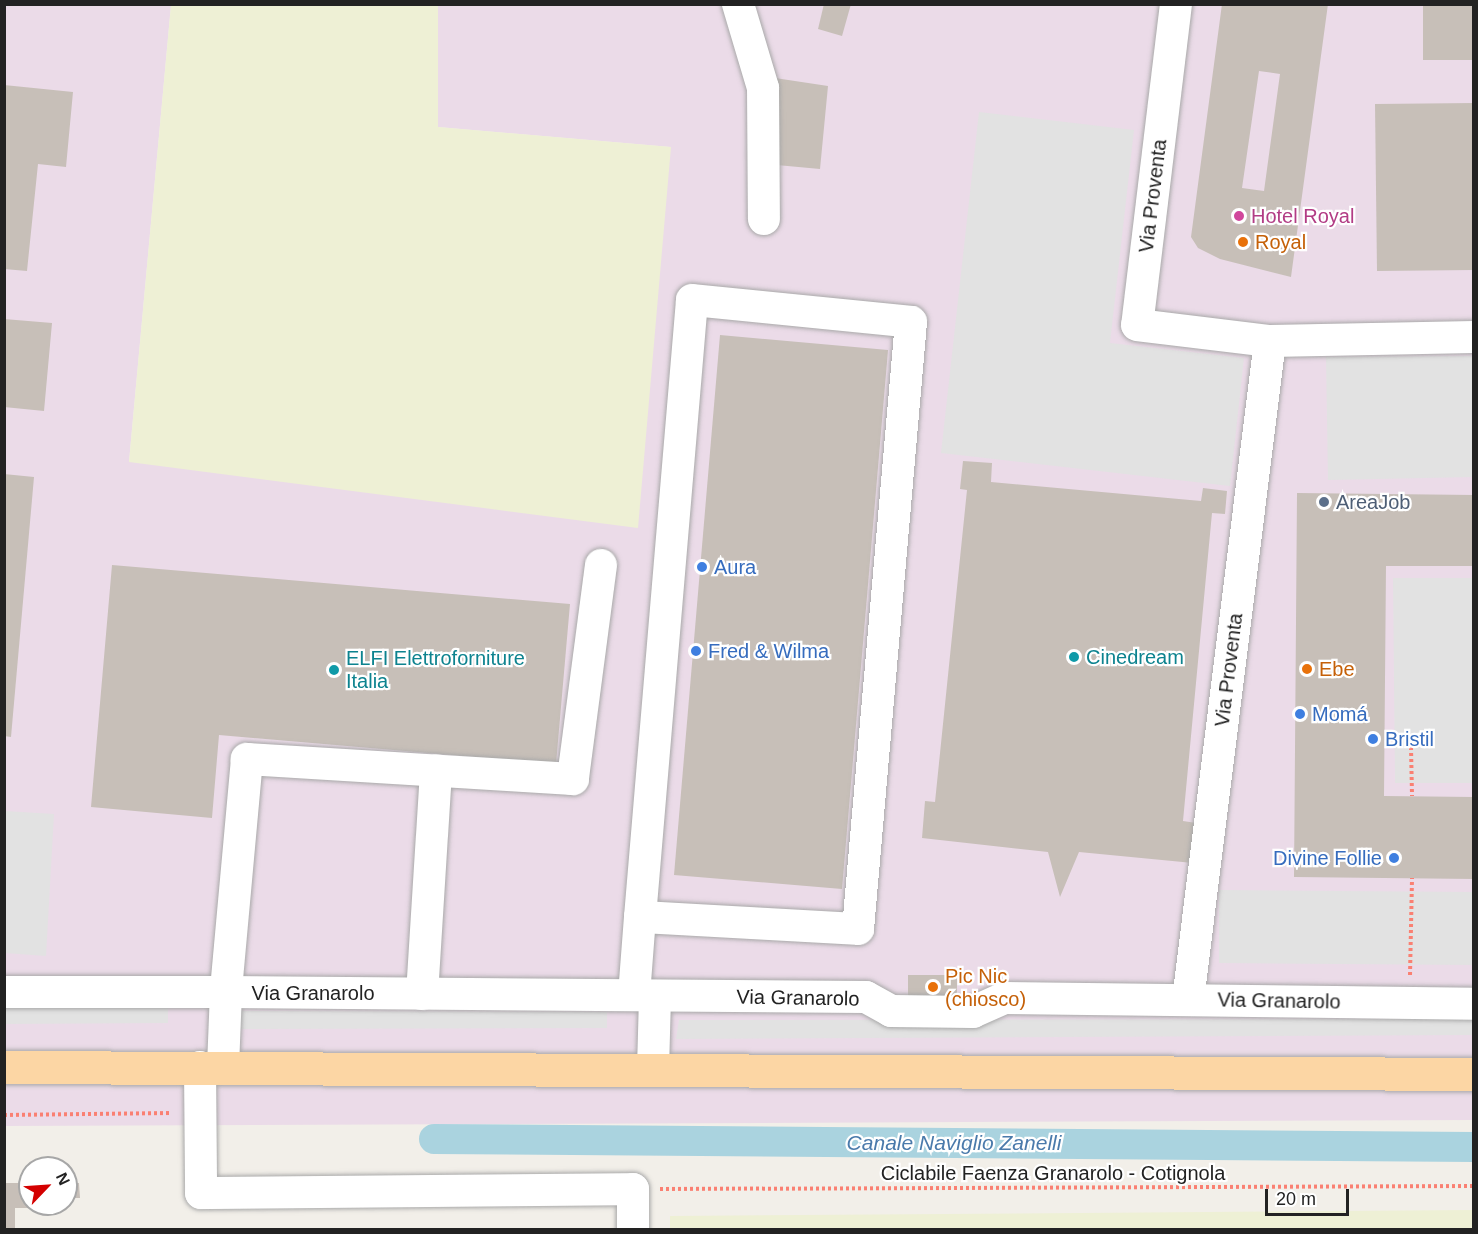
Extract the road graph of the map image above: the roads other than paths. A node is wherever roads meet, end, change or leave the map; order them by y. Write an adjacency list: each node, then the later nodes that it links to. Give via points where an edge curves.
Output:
1 (738, 4): 3 (street, via 763,88)
2 (1176, 4): 5 (street, Via Proventa, via 1137,325)
3 (764, 219)
4 (1473, 337): 5 (street, Via Proventa)
5 (1270, 341): 13 (street, Via Proventa)
6 (602, 565): 7 (street, via 573,779)
7 (436, 770): 10 (street, via 247,759); 11 (street)
8 (640, 917): 8 (street, via 692,300 911,322 858,929); 12 (street)
9 (4, 992): 10 (street, Via Granarolo)
10 (226, 992): 11 (street, Via Granarolo); 16 (street, Via Granarolo)
11 (422, 994): 12 (street, Via Granarolo)
12 (644, 996): 13 (street, Via Granarolo, via 866,997 891,1011 973,1012 1004,999); 17 (street)
13 (1188, 1000): 14 (street, Via Granarolo)
14 (1473, 1004)
15 (4, 1067): 16 (main road)
16 (212, 1067): 17 (main road); 19 (street, Via Granarolo, via 201,1113 201,1193 633,1190)
17 (653, 1069): 18 (main road)
18 (1473, 1074)
19 (633, 1230)

